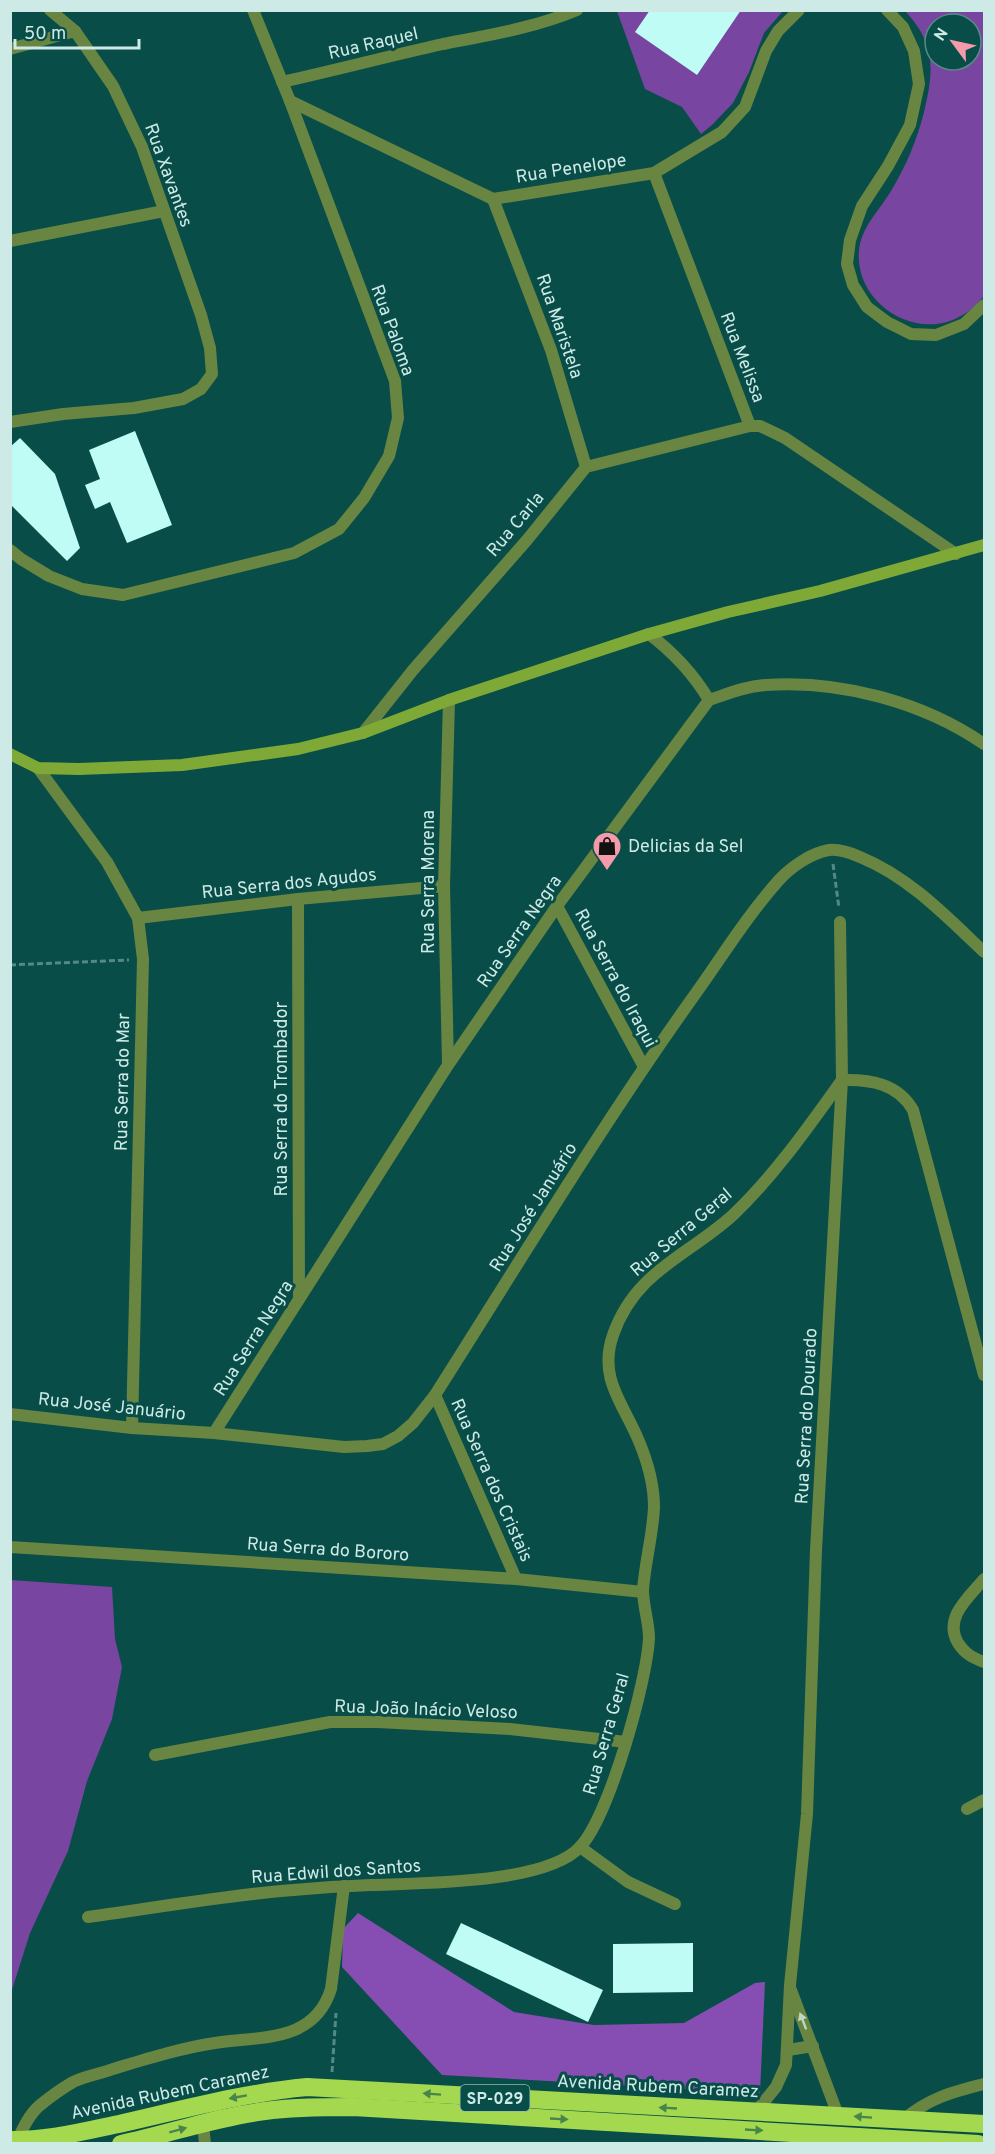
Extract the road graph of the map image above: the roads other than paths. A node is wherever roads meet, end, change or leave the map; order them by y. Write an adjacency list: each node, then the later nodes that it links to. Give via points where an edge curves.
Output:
1 (50, 10): 6 (street, Rua Xavantes)
2 (254, 10): 8 (street, Rua Paloma)
3 (577, 10): 8 (street, Rua Raquel, via 516,30)
4 (799, 10): 10 (street, Rua Penelope, via 778,31 766,51 745,107 722,132)
5 (887, 10): 14 (street, via 903,27 914,51 920,84 910,125 862,206 850,240 848,264 853,285 867,307 911,334 936,335 964,324)
6 (75, 31): 7 (street); 12 (street, Rua Xavantes, via 113,86 142,147)
7 (10, 49)
8 (282, 82): 9 (street, Rua Paloma)
9 (290, 101): 11 (street, Rua Penelope); 19 (street, Rua Paloma, via 395,381 398,418 389,456 364,498 339,529 294,553 123,594 82,589 49,576)
10 (654, 173): 11 (street, Rua Penelope); 16 (street, Rua Melissa)
11 (493, 199): 17 (street, Rua Maristela, via 551,350)
12 (164, 211): 13 (street); 15 (street, Rua Xavantes, via 201,315 212,374 201,389 183,399)
13 (10, 241)
14 (984, 305)
15 (10, 422)
16 (750, 426): 17 (street); 20 (street, Rua Melissa, via 760,426 785,438)
17 (586, 467): 24 (street, Rua Carla)
18 (984, 545): 20 (street)
19 (10, 550)
20 (956, 554): 21 (street)
21 (649, 634): 22 (street); 23 (street, via 681,661)
22 (449, 700): 24 (street); 28 (street, Rua Serra Morena)
23 (709, 700): 25 (street, via 764,684 849,690 922,712); 30 (street, Rua Serra Negra)
24 (363, 733): 27 (street, via 298,750 182,765)
25 (984, 744)
26 (10, 754): 27 (street)
27 (38, 768): 31 (street, Rua Serra do Mar, via 108,862)
28 (444, 886): 29 (street, Rua Serra dos Agudos); 34 (street, Rua Serra Morena)
29 (298, 899): 31 (street, Rua Serra dos Agudos); 37 (street, Rua Serra do Trombador)
30 (557, 906): 34 (street, Rua Serra Negra); 35 (street, Rua Serra do Iraqui)
31 (138, 918): 41 (street, Rua Serra do Mar, via 143,960)
32 (840, 922): 36 (street, Rua Serra do Dourado)
33 (984, 952): 35 (street, Rua José Januário, via 909,884 880,865 831,850 818,853 780,879)
34 (448, 1065): 37 (street, Rua Serra Negra)
35 (644, 1066): 39 (street, Rua José Januário)
36 (842, 1080): 38 (street, via 874,1081 886,1086 908,1101 913,1110); 46 (street, Rua Serra Geral, via 759,1188 731,1217 644,1284 614,1332 609,1348 610,1382 638,1438 654,1506); 56 (street, Rua Serra do Dourado, via 816,1550 807,1814)
37 (299, 1298): 42 (street, Rua Serra Negra)
38 (984, 1375)
39 (435, 1395): 42 (street, Rua José Januário, via 412,1423 383,1444 344,1447); 44 (street, Rua Serra dos Cristais)
40 (10, 1414): 41 (street, Rua José Januário)
41 (132, 1428): 42 (street, Rua José Januário)
42 (214, 1433)
43 (10, 1547): 44 (street, Rua Serra do Bororo)
44 (516, 1579): 46 (street, Rua Serra do Bororo)
45 (984, 1579): 47 (street, via 959,1609 953,1630 964,1651)
46 (643, 1592): 48 (street, Rua Serra Geral, via 649,1638)
47 (984, 1662)
48 (626, 1742): 49 (street, Rua João Inácio Veloso, via 510,1729 330,1722); 52 (street, Rua Serra Geral, via 602,1811)
49 (155, 1755)
50 (984, 1800): 51 (street)
51 (967, 1809)
52 (580, 1847): 53 (street, Rua Edwil dos Santos, via 548,1866 486,1879); 54 (street, via 628,1882)
53 (344, 1886): 55 (street, Rua Edwil dos Santos, via 224,1897); 65 (street, via 331,1989 316,2015 275,2037 188,2048 75,2081 37,2108)
54 (675, 1904)
55 (88, 1917)
56 (790, 1985): 57 (street, Rua Serra do Dourado, one-way to 56); 58 (street, Rua Serra do Dourado)
57 (813, 2046): 58 (street); 61 (street, Rua Serra do Dourado)
58 (788, 2050): 60 (street, Rua Serra do Dourado, via 783,2075)
59 (984, 2084): 62 (street, via 946,2093)
60 (755, 2112): 61 (highway, Avenida Rubem Caramez / SP-029); 65 (highway, Avenida Rubem Caramez / SP-029, one-way to 65, via 331,2087 279,2090 60,2137)
61 (838, 2115): 62 (highway, Avenida Rubem Caramez / SP-029, one-way to 61)
62 (903, 2120): 64 (highway, Avenida Rubem Caramez / SP-029)
63 (203, 2124): 66 (highway, Avenida Rubem Caramez / SP-029, one-way to 63); 67 (street); 68 (highway, Avenida Rubem Caramez / SP-029, one-way to 68, via 264,2111 353,2107)
64 (984, 2124)
65 (14, 2140)
66 (121, 2144)
67 (205, 2144)
68 (978, 2144)

